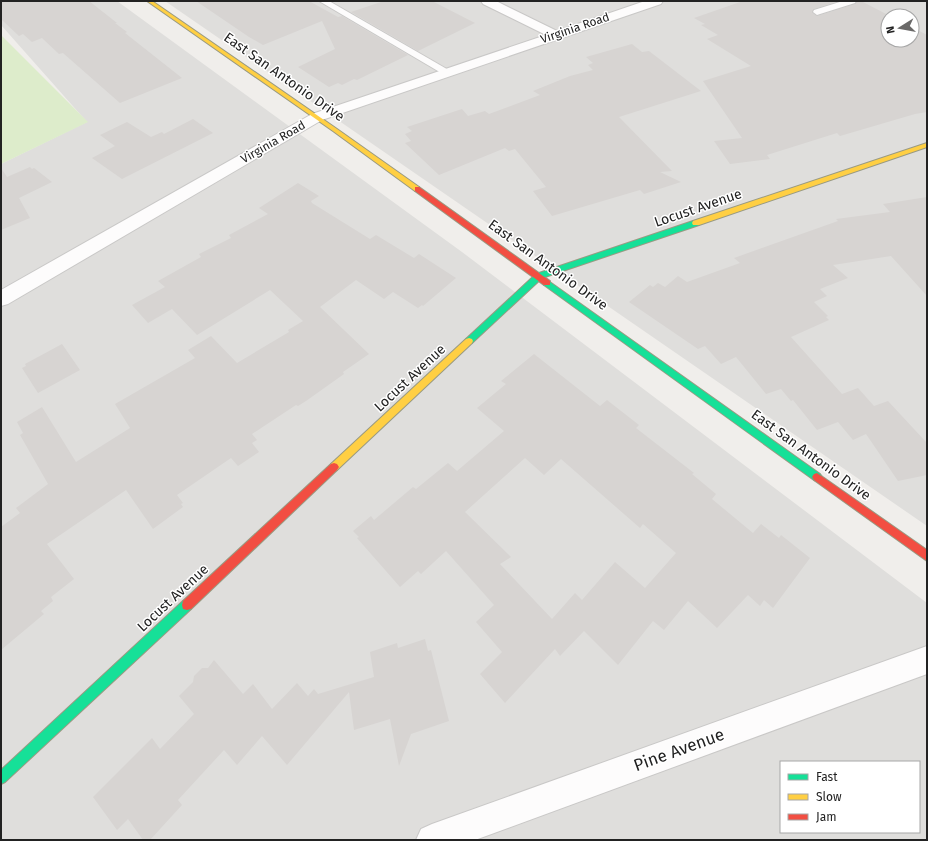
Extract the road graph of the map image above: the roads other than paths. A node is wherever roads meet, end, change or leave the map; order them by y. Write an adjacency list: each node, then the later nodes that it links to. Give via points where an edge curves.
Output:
1 (149, 1): 9 (street, East San Antonio Drive)
2 (323, 1): 8 (lane)
3 (487, 1): 7 (street)
4 (852, 1): 6 (lane)
5 (652, 2): 7 (street, Virginia Road)
6 (817, 12)
7 (556, 35): 8 (street, Virginia Road)
8 (447, 72): 9 (street, Virginia Road)
9 (317, 117): 11 (street, East San Antonio Drive); 12 (street, Virginia Road)
10 (927, 145): 11 (street, Locust Avenue)
11 (540, 276): 13 (street, East San Antonio Drive); 15 (street, Locust Avenue)
12 (1, 299)
13 (927, 556)
14 (927, 660): 16 (street, Pine Avenue)
15 (1, 778)
16 (432, 840)

